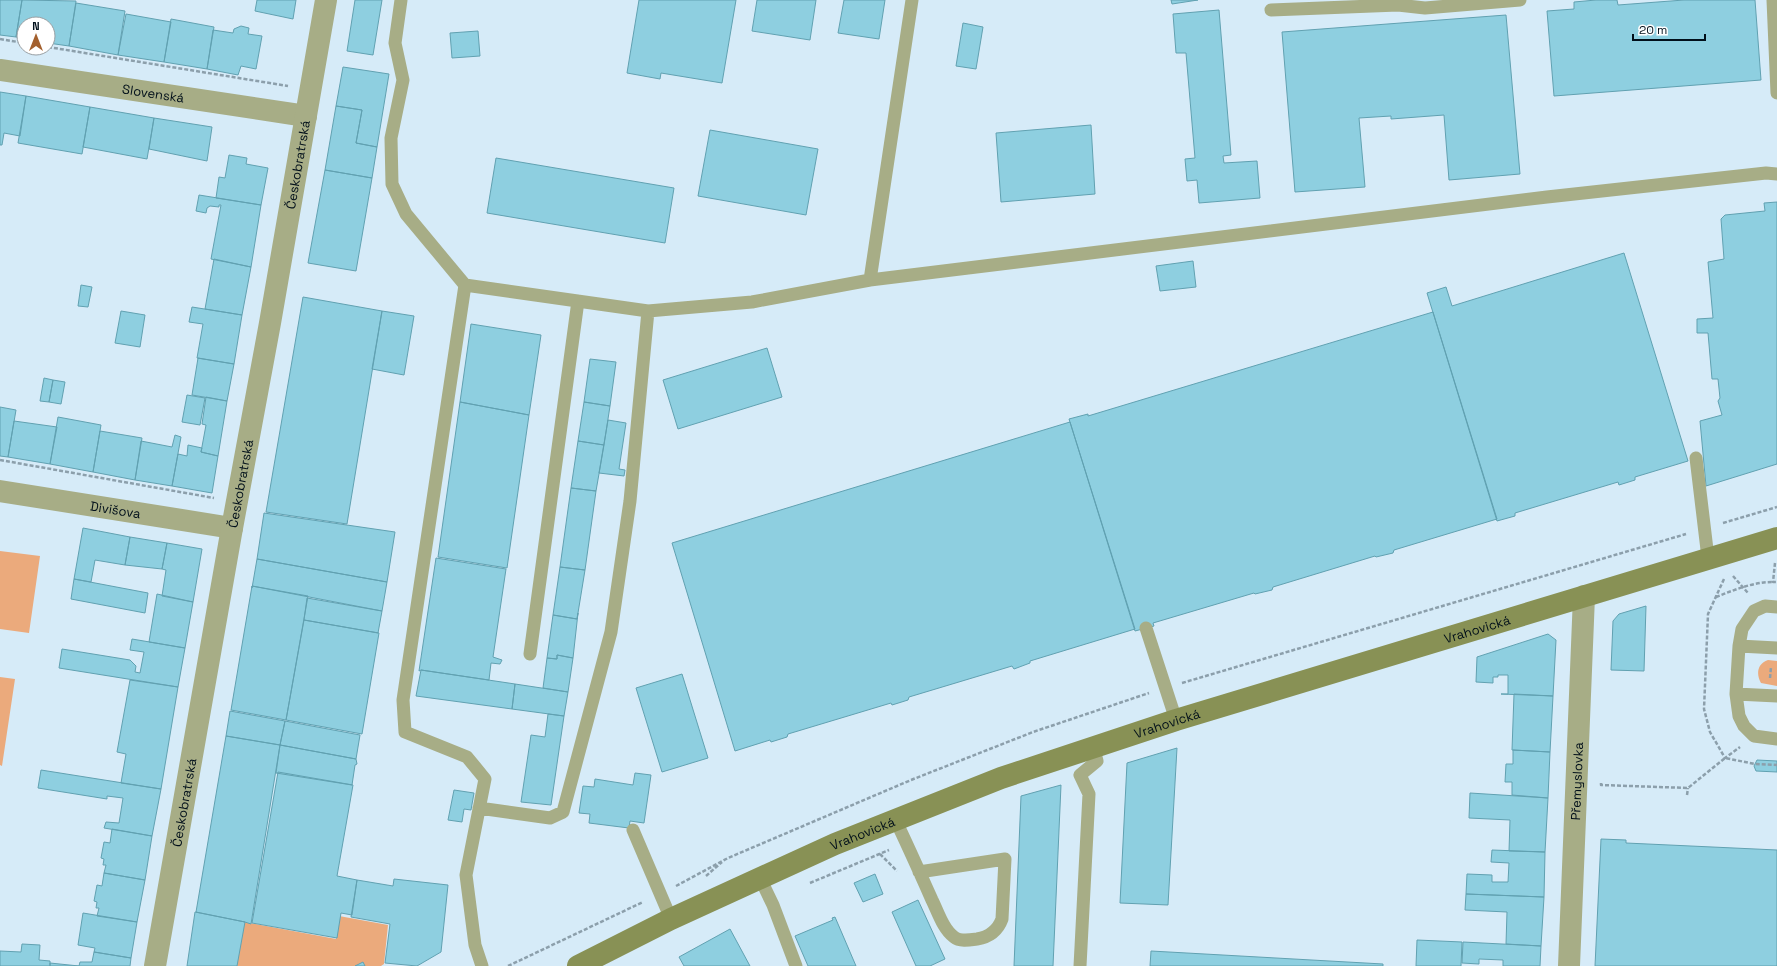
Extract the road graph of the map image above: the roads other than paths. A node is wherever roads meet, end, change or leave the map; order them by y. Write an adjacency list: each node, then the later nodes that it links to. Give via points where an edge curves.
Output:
1 (326, 0): 9 (street, Českobratrská)
2 (401, 0): 12 (lane, via 395,43 403,80 391,138 392,184 406,214)
3 (912, 0): 11 (lane)
4 (1520, 0): 6 (lane, via 1425,8 1398,5)
5 (1773, 0): 8 (lane)
6 (1271, 10)
7 (0, 70): 9 (street, Slovenská)
8 (1777, 93)
9 (306, 116): 17 (street, Českobratrská)
10 (1777, 174): 11 (lane, via 1766,173 1539,198)
11 (870, 280): 14 (lane, via 752,302)
12 (465, 285): 13 (lane); 31 (lane, via 403,700 405,732 467,757 485,779)
13 (578, 301): 14 (lane); 25 (lane)
14 (648, 310): 31 (lane, via 630,501 611,632 563,812 550,818)
15 (1696, 458): 19 (lane)
16 (0, 491): 17 (street, Divišova)
17 (232, 528): 37 (street, Českobratrská)
18 (1777, 538): 19 (street, Vrahovická)
19 (1708, 558): 20 (street, Vrahovická)
20 (1584, 596): 28 (street, Vrahovická); 42 (street, Přemyslovka)
21 (1777, 607): 23 (lane, via 1765,606 1754,611 1742,629)
22 (1146, 628): 28 (lane)
23 (1739, 646): 24 (lane); 26 (lane)
24 (1774, 648)
25 (530, 654)
26 (1736, 694): 27 (lane); 29 (lane, via 1739,716 1744,726 1754,736)
27 (1773, 695)
28 (1176, 720): 30 (street, Vrahovická)
29 (1777, 739)
30 (1093, 746): 32 (street, Vrahovická); 41 (lane, via 1096,761 1080,775 1089,794)
31 (479, 808): 38 (lane, via 466,875 475,945)
32 (895, 819): 34 (lane); 35 (street, Vrahovická)
33 (633, 830): 36 (lane)
34 (919, 872): 34 (lane, via 948,932 955,938 984,938 1000,925 1004,859)
35 (760, 878): 36 (street, Vrahovická); 40 (lane)
36 (671, 919): 39 (street, Vrahovická)
37 (155, 966)
38 (482, 966)
39 (578, 966)
40 (796, 966)
41 (1080, 966)
42 (1569, 966)

